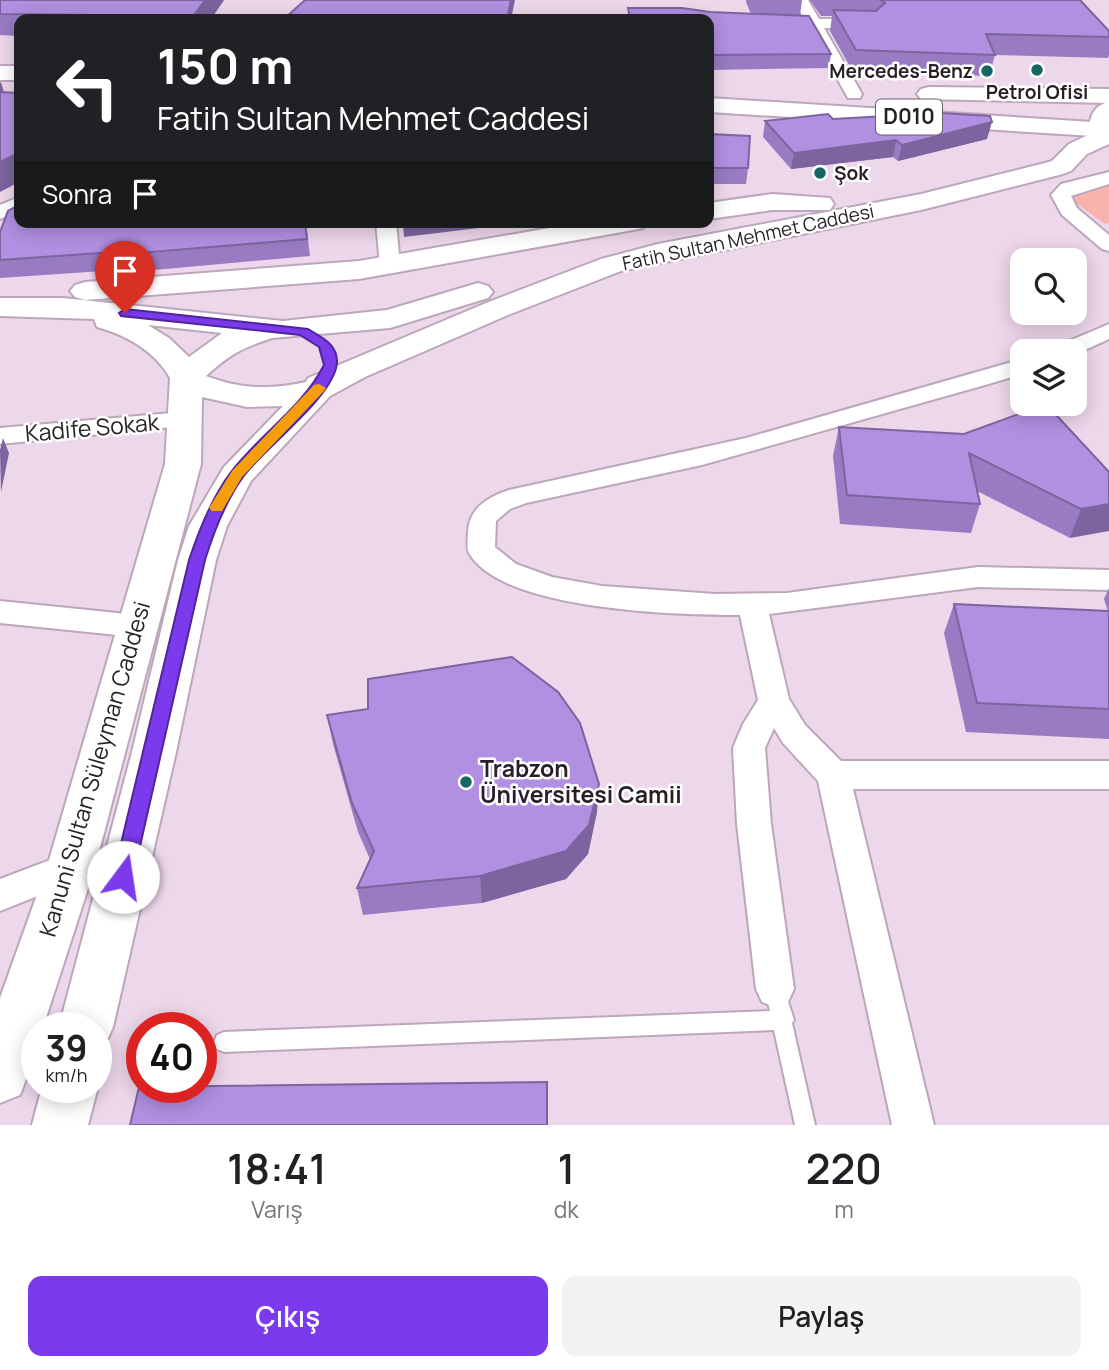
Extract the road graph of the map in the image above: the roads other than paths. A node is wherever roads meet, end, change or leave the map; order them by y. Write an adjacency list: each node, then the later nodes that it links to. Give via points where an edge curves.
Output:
1 (801, 0): 3 (street)
2 (760, 23): 3 (street)
3 (814, 23): 4 (street); 6 (street)
4 (871, 24)
5 (714, 90): 6 (main road, D010)
6 (854, 94): 7 (main road, D010)
7 (1109, 96)
8 (714, 105): 9 (main road, D010)
9 (1106, 130): 10 (main road, Fatih Sultan Mehmet Caddesi)
10 (1065, 158): 12 (main road, Fatih Sultan Mehmet Caddesi, via 1037,155); 26 (main road, Fatih Sultan Mehmet Caddesi, via 1062,166 1054,169 934,198 611,265 473,319)
11 (1109, 178): 18 (street, via 1068,188 1061,195 1069,211)
12 (821, 204): 13 (main road, Fatih Sultan Mehmet Caddesi, via 772,202); 14 (main road, Fatih Sultan Mehmet Caddesi)
13 (714, 210)
14 (714, 225)
15 (387, 228): 19 (street)
16 (699, 228): 21 (main road, Fatih Sultan Mehmet Caddesi, via 618,244 403,316)
17 (553, 229): 19 (main road, Fatih Sultan Mehmet Caddesi)
18 (1109, 246)
19 (390, 265): 20 (main road, Fatih Sultan Mehmet Caddesi, via 299,277 88,290)
20 (5, 306): 21 (main road, Fatih Sultan Mehmet Caddesi, via 86,309); 25 (main road, Fatih Sultan Mehmet Caddesi, via 126,326 164,350)
21 (283, 330): 25 (main road, Fatih Sultan Mehmet Caddesi, via 230,339); 26 (main road, Fatih Sultan Mehmet Caddesi, via 303,332 330,353 330,365)
22 (1109, 331): 23 (street)
23 (1087, 341)
24 (1010, 369): 30 (street, via 657,468 517,496 493,506 482,519 480,548 503,572 561,590 679,604)
25 (186, 377): 26 (main road, Fatih Sultan Mehmet Caddesi, via 250,400); 27 (main road, Kanuni Sultan Süleyman Caddesi)
26 (318, 389): 39 (main road, Kanuni Sultan Süleyman Caddesi, via 237,475 208,526)
27 (183, 421): 28 (street, Kadife Sokak); 32 (main road, Kanuni Sultan Süleyman Caddesi, via 183,464)
28 (0, 436)
29 (1109, 580): 30 (street, via 965,578)
30 (753, 606): 33 (street)
31 (0, 612): 32 (street)
32 (137, 626): 36 (main road, Kanuni Sultan Süleyman Caddesi)
33 (774, 701): 34 (street, via 794,734); 38 (street, via 749,748 754,824)
34 (834, 775): 35 (street); 45 (street)
35 (1109, 775)
36 (71, 867): 37 (street); 41 (main road, Kanuni Sultan Süleyman Caddesi)
37 (0, 895)
38 (780, 1005): 40 (lane); 44 (lane)
39 (90, 1012)
40 (224, 1042)
41 (0, 1074)
42 (66, 1103): 43 (main road)
43 (60, 1125)
44 (805, 1125)
45 (913, 1125)

